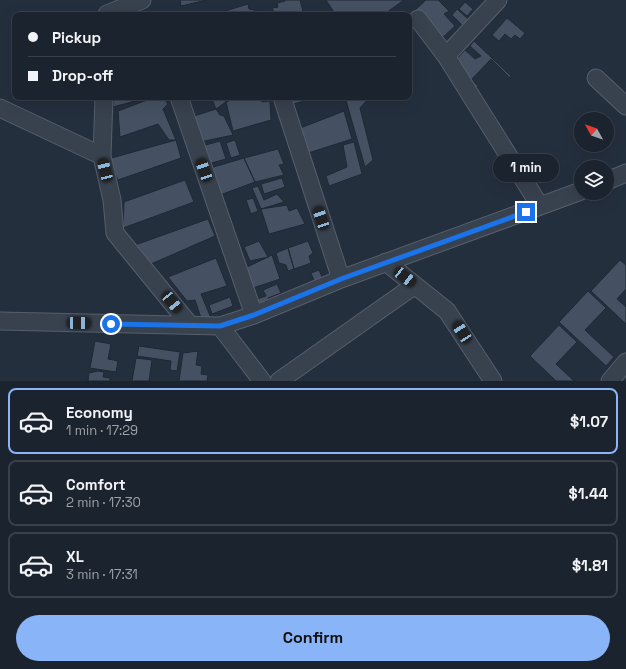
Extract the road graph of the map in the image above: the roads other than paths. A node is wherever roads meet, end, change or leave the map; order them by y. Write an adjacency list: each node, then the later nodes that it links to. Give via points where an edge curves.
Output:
1 (142, 0): 3 (street)
2 (498, 0): 5 (street)
3 (106, 10)
4 (418, 19): 5 (street)
5 (446, 56): 16 (street)
6 (596, 78): 10 (street)
7 (104, 100): 12 (street)
8 (180, 100): 20 (street)
9 (283, 100): 18 (street)
10 (626, 106)
11 (0, 108): 12 (street)
12 (102, 156): 22 (street, via 112,200 115,233)
13 (626, 173): 14 (street)
14 (614, 178)
15 (574, 194): 16 (street)
16 (540, 206): 17 (street)
17 (386, 262): 18 (street); 19 (street)
18 (341, 279): 20 (street)
19 (415, 285): 26 (street); 27 (street, via 447,311)
20 (254, 315): 23 (street)
21 (0, 321): 22 (street)
22 (190, 326): 23 (street)
23 (220, 326): 25 (street)
24 (626, 362): 28 (street)
25 (262, 381)
26 (279, 381)
27 (493, 381)
28 (610, 381)

